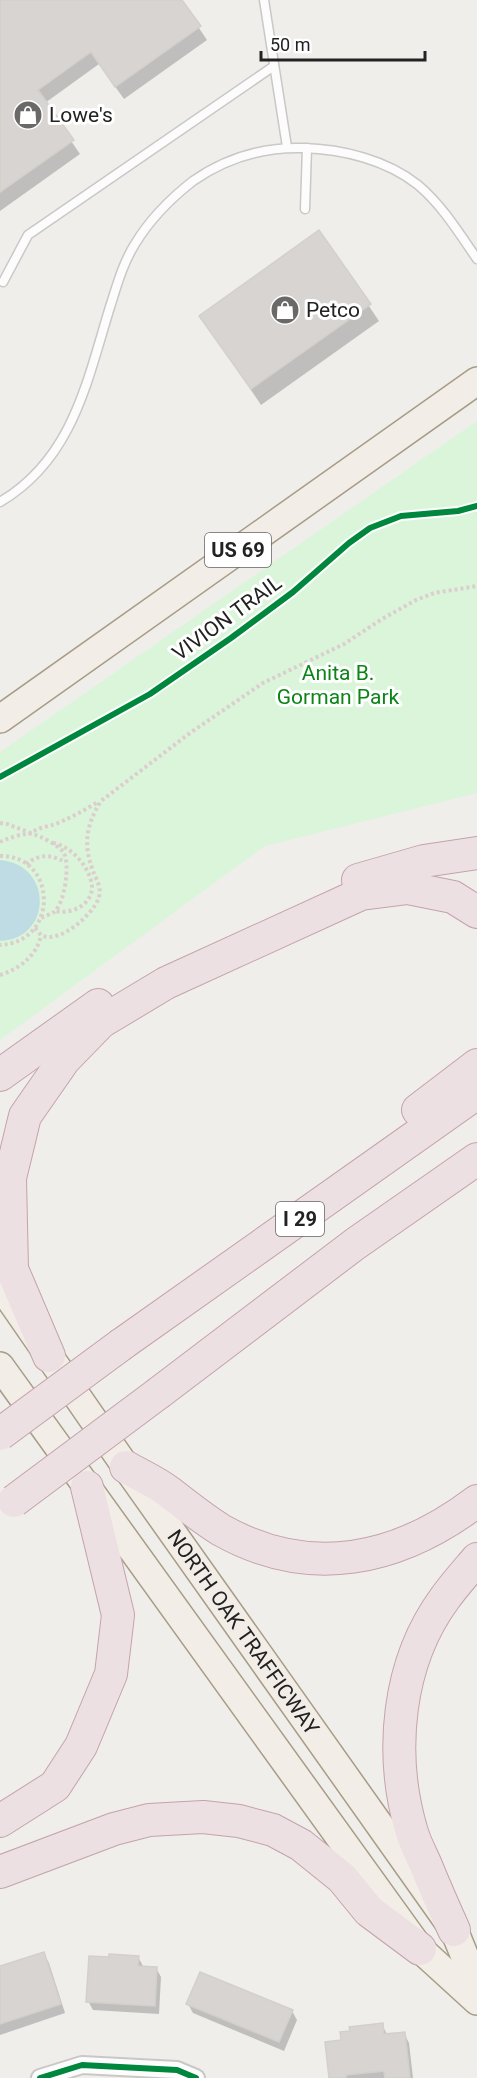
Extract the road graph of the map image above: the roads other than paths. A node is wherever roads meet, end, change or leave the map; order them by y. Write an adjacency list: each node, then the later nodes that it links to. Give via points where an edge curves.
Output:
1 (264, 0): 2 (lane)
2 (274, 66): 3 (lane); 7 (lane, via 28,235)
3 (287, 147): 4 (lane); 9 (lane, via 235,158 203,174 153,217 119,277 68,432 30,480)
4 (306, 148): 5 (lane); 6 (lane, via 358,156 392,169 417,185 441,209)
5 (305, 209)
6 (477, 259)
7 (3, 282)
8 (477, 381): 10 (main road, US 69)
9 (0, 502)
10 (0, 719)
11 (477, 853): 14 (highway, via 382,872 245,922 126,985)
12 (477, 912): 21 (highway, via 453,897 408,888 361,894 166,983 101,1022 64,1060 26,1116 10,1178 12,1269)
13 (477, 1065): 17 (highway, via 414,1114)
14 (0, 1075)
15 (477, 1093): 17 (highway, I 29)
16 (477, 1159): 19 (highway, I 29)
17 (370, 1169): 23 (highway, I 29, bridge)
18 (477, 1182): 19 (highway, via 439,1208)
19 (355, 1244): 27 (highway, I 29, bridge)
20 (0, 1285): 21 (main road, NORTH OAK TRAFFICWAY)
21 (49, 1356): 24 (main road, NORTH OAK TRAFFICWAY)
22 (0, 1366): 25 (main road, NORTH OAK TRAFFICWAY)
23 (0, 1434)
24 (126, 1467): 26 (highway, via 221,1529 298,1558 347,1557 381,1551 445,1524); 31 (main road, NORTH OAK TRAFFICWAY)
25 (87, 1487): 29 (highway, via 118,1615 111,1674 81,1746 55,1786); 32 (main road, NORTH OAK TRAFFICWAY)
26 (477, 1501)
27 (7, 1506)
28 (477, 1559): 31 (highway, via 444,1598 427,1628 413,1659 400,1723 399,1754 411,1832)
29 (0, 1821)
30 (0, 1872): 32 (highway, via 114,1829 149,1820 203,1817 238,1821 273,1830 301,1845 342,1878 369,1911)
31 (453, 1930): 33 (main road, NORTH OAK TRAFFICWAY)
32 (420, 1949): 34 (main road, NORTH OAK TRAFFICWAY)
33 (477, 1986)
34 (477, 2001)
35 (40, 2078): 36 (street, via 82,2065 177,2070)
36 (196, 2078)

